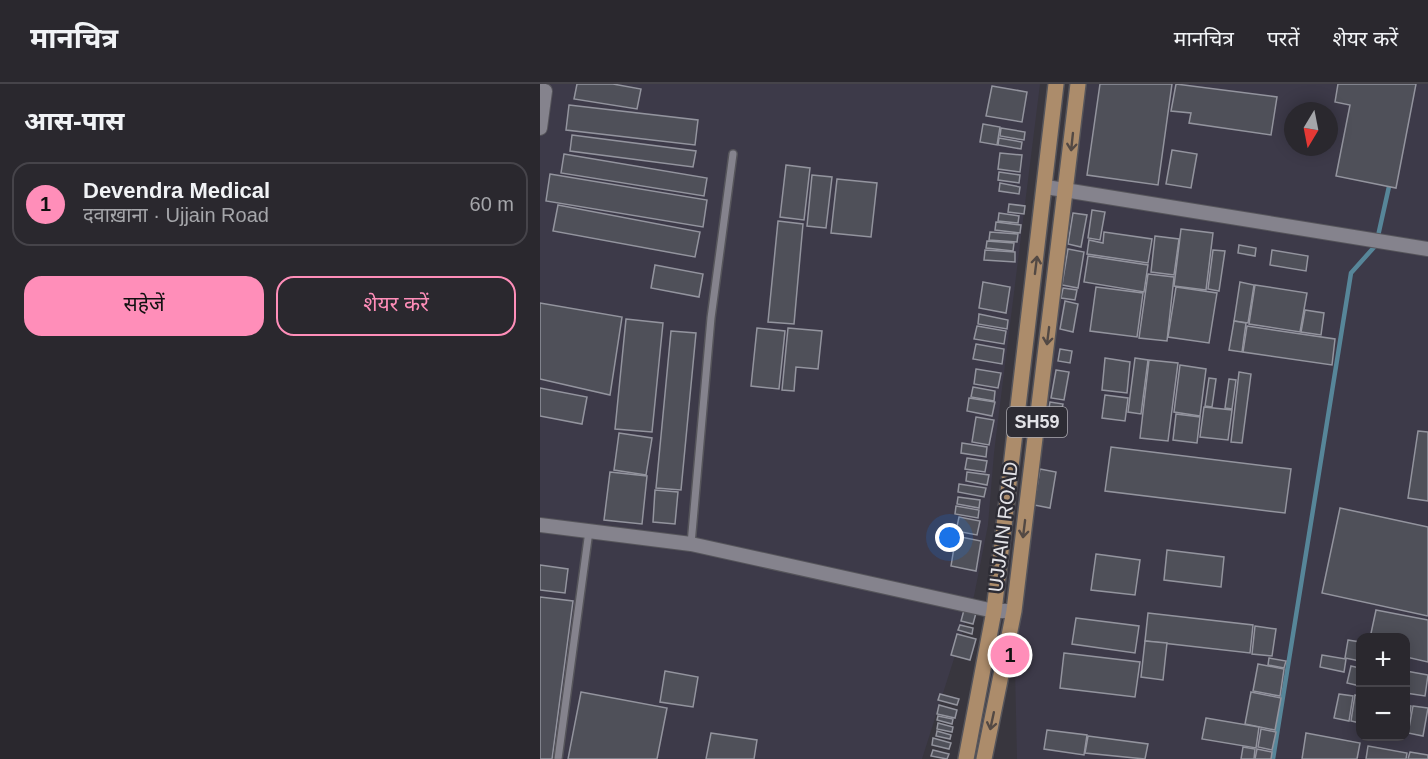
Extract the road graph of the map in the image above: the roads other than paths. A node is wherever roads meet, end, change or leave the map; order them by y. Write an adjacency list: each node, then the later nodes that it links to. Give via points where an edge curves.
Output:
1 (1056, 84): 6 (main road, UJJAIN ROAD / SH59)
2 (1078, 84): 7 (main road, UJJAIN ROAD / SH59, one-way to 7)
3 (540, 90): 4 (street, via 545,91)
4 (540, 128)
5 (733, 154): 11 (lane, via 711,318)
6 (1046, 187): 7 (street); 12 (main road, UJJAIN ROAD / SH59, one-way to 6)
7 (1067, 189): 8 (street); 13 (main road, UJJAIN ROAD / SH59, one-way to 13)
8 (1428, 249)
9 (540, 525): 10 (street)
10 (589, 531): 11 (street); 14 (lane)
11 (691, 544): 12 (street)
12 (994, 611): 13 (street); 15 (main road, UJJAIN ROAD / SH59)
13 (1014, 611): 16 (main road, UJJAIN ROAD / SH59, one-way to 16)
14 (558, 759)
15 (966, 759)
16 (984, 759)

